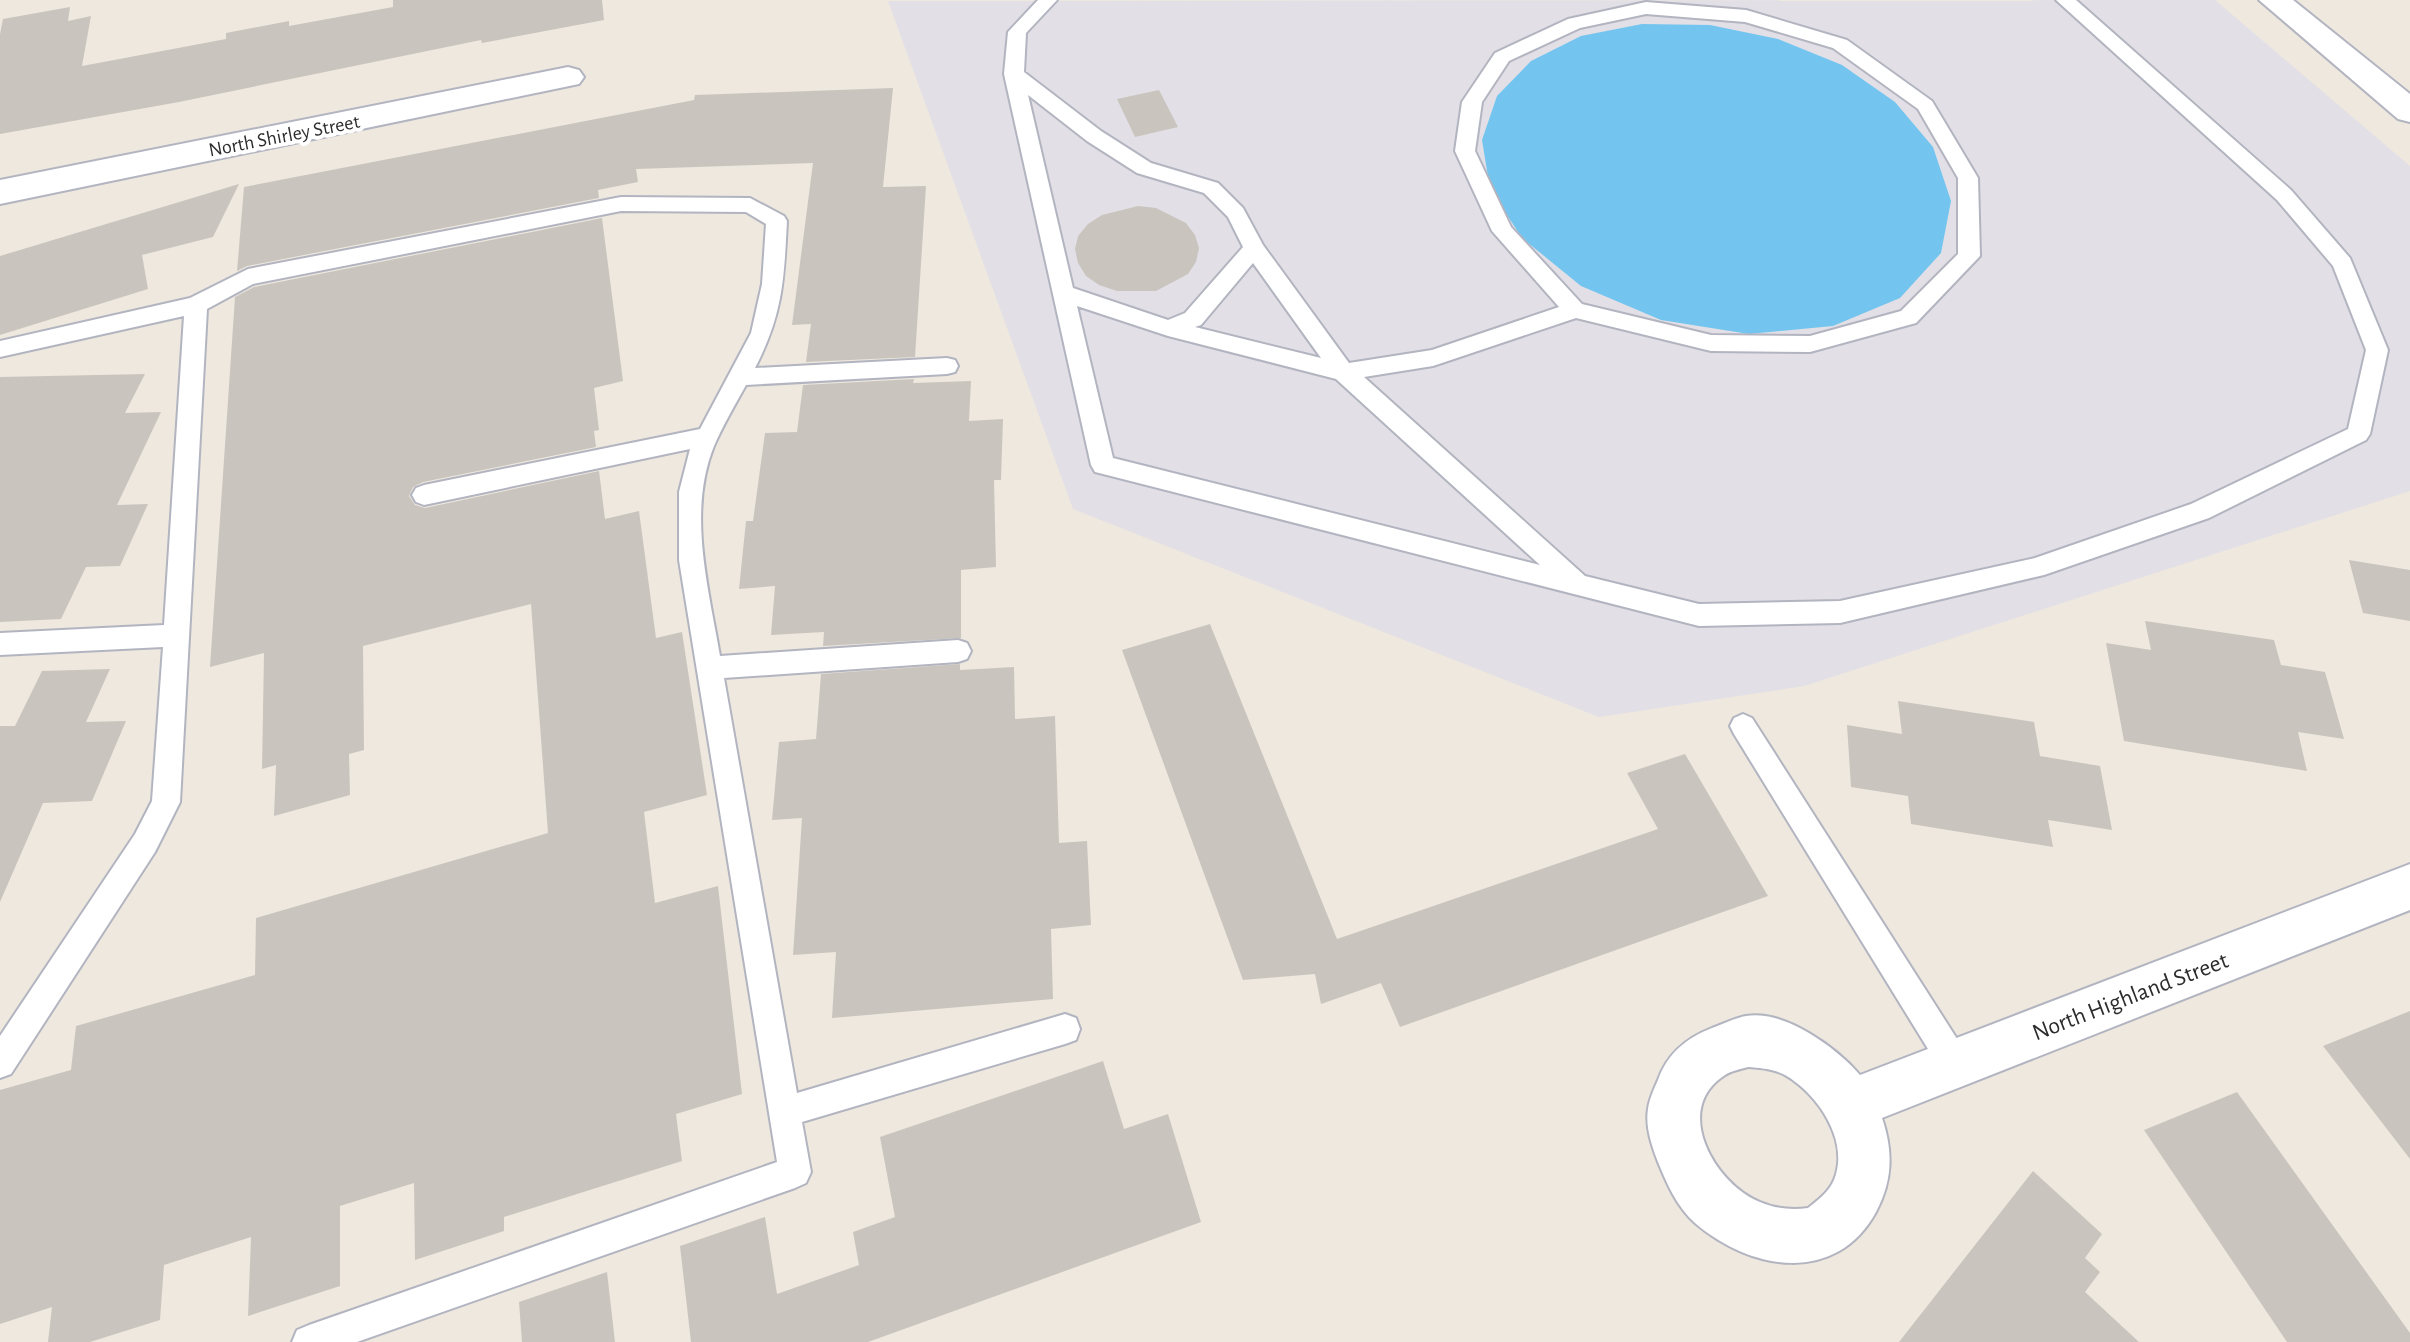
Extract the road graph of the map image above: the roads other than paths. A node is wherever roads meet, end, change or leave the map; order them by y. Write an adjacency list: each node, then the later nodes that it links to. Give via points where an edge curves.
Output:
1 (1048, 0): 4 (lane, via 1017,32)
2 (2065, 0): 19 (lane, via 2284,195 2342,263 2377,350 2358,434 2185,517 2035,568 1840,612 1699,615)
3 (2274, 0): 6 (street)
4 (1014, 74): 8 (lane, via 1144,168 1211,188 1236,213); 9 (lane)
5 (568, 77): 7 (street, North Shirley Street)
6 (2410, 111)
7 (0, 192)
8 (1254, 248): 12 (lane, via 1193,319); 15 (lane)
9 (1063, 293): 12 (lane); 19 (lane, via 1103,465)
10 (196, 305): 13 (lane); 16 (lane, via 248,277 621,204 750,205 777,221 773,284 762,333); 20 (lane)
11 (1575, 310): 11 (lane, via 1711,343 1810,344 1908,317 1969,256 1968,178 1925,105 1840,44 1746,16 1646,8 1575,23 1502,57 1472,102 1465,151 1502,231); 15 (lane, via 1433,358)
12 (1168, 328): 15 (lane)
13 (0, 349)
14 (947, 366): 16 (lane)
15 (1343, 372): 19 (lane)
16 (739, 377): 17 (lane)
17 (708, 436): 18 (lane); 23 (lane, via 691,492 691,560)
18 (424, 495)
19 (1578, 584)
20 (176, 635): 21 (lane); 27 (lane, via 166,802 145,843)
21 (0, 644)
22 (958, 651): 23 (lane)
23 (709, 668): 30 (lane)
24 (1743, 726): 28 (lane)
25 (2410, 887): 28 (street, North Highland Street)
26 (1065, 1029): 30 (lane)
27 (0, 1063)
28 (1955, 1064): 29 (street, North Highland Street)
29 (1850, 1105)
30 (784, 1112): 31 (lane, via 795,1172)
31 (309, 1342)

